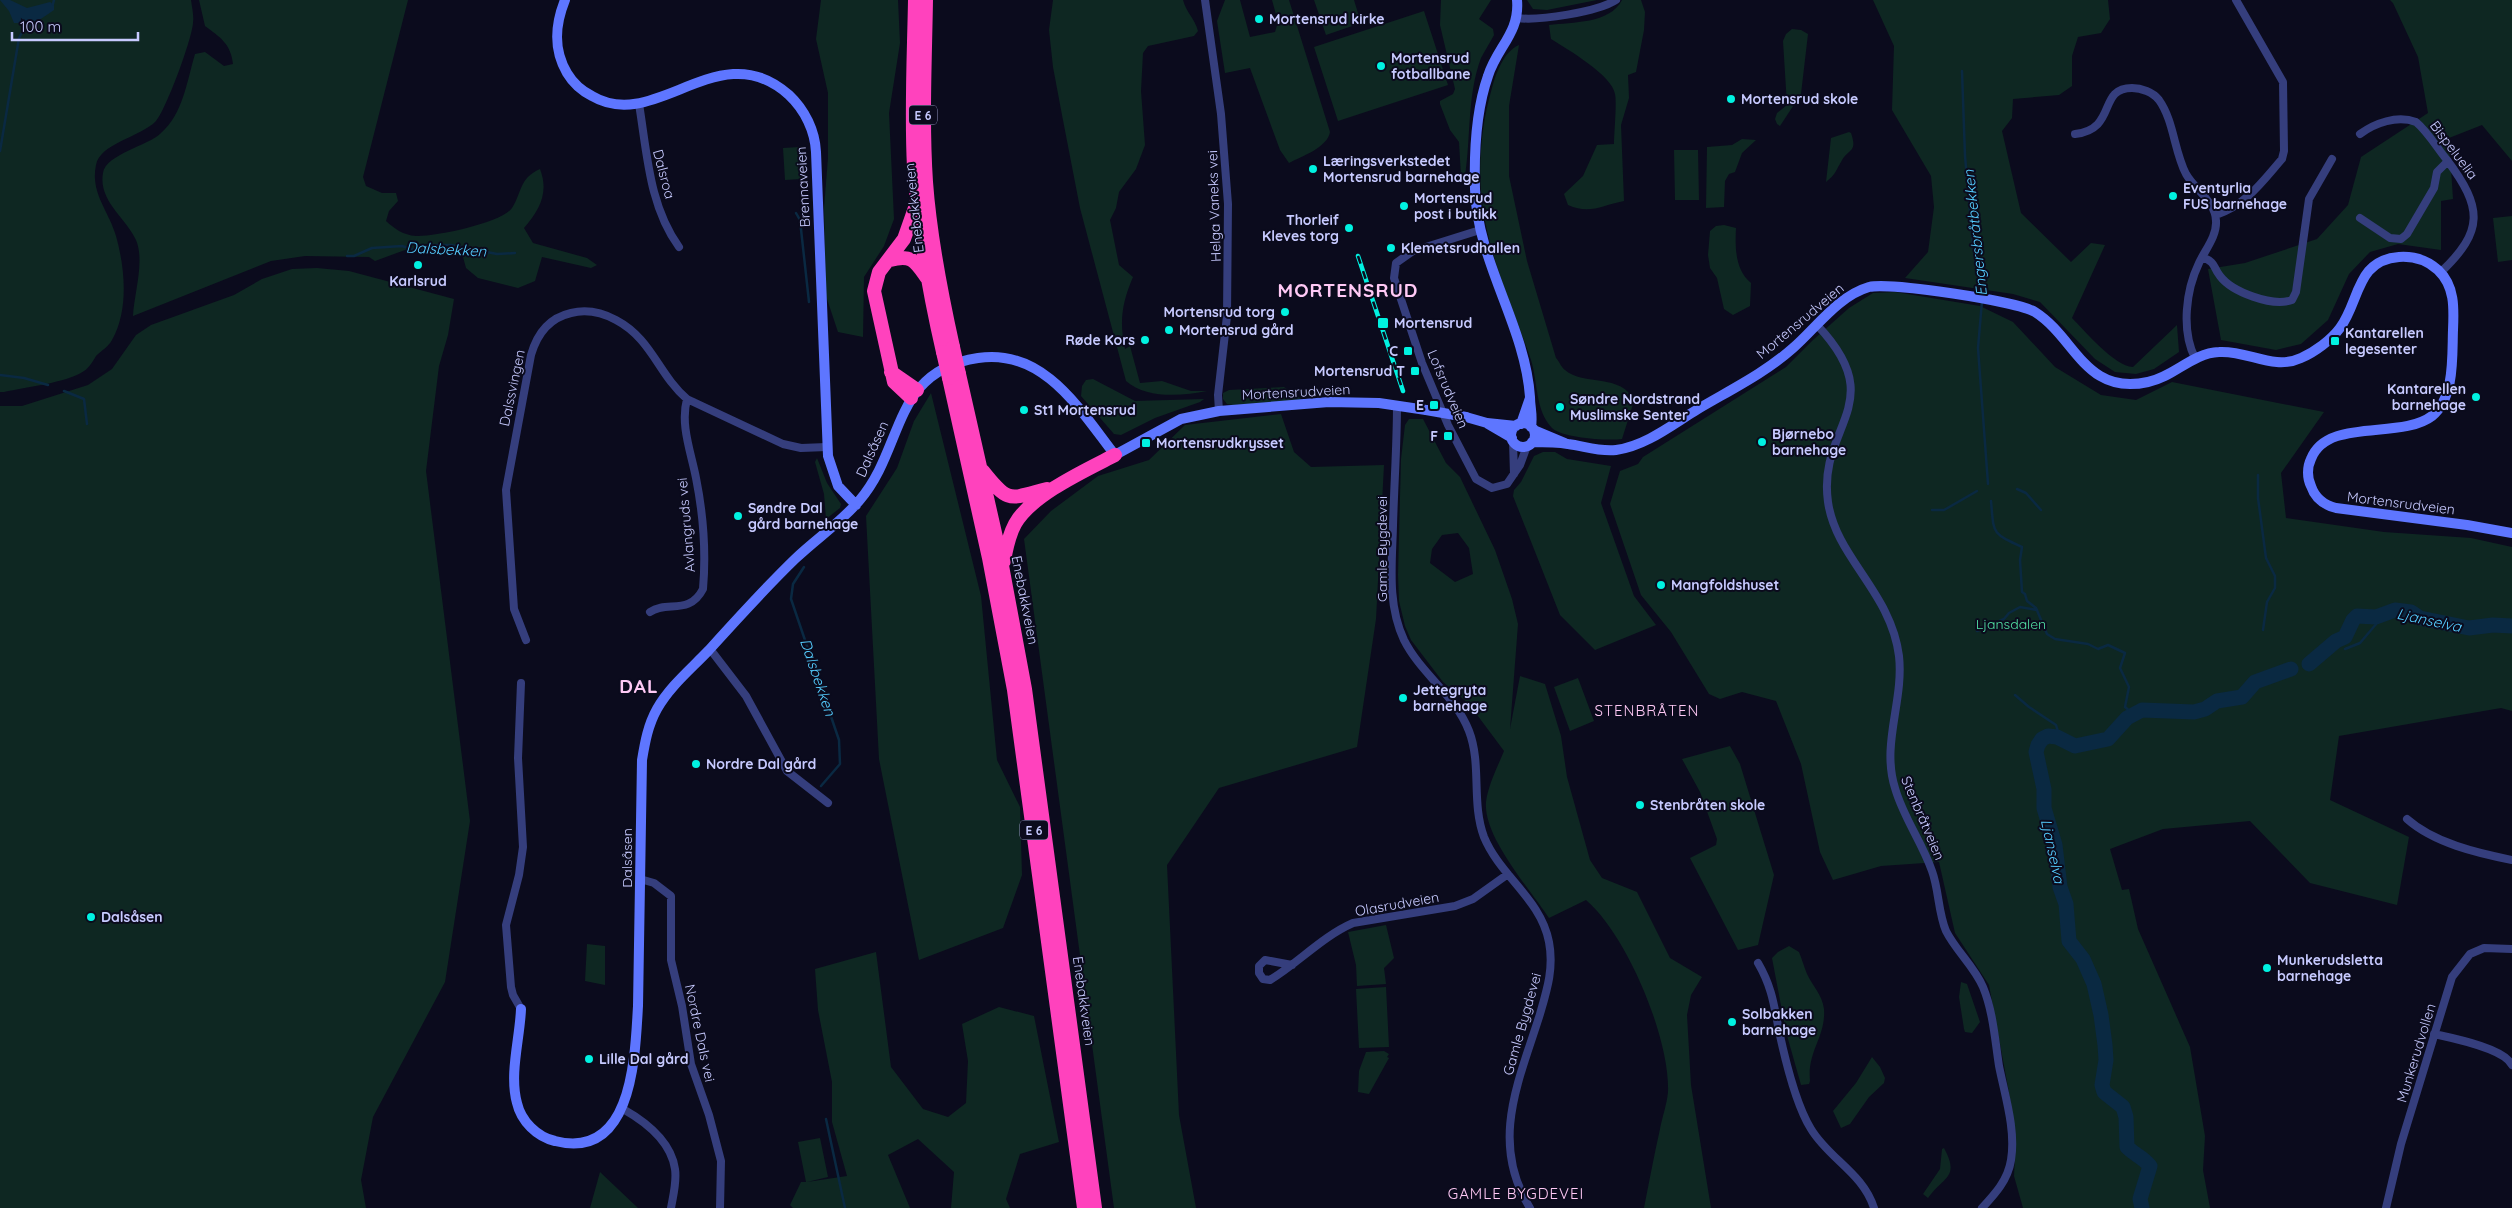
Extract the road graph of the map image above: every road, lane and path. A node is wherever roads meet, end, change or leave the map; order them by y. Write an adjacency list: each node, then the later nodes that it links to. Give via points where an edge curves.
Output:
1 (565, 0): 9 (street, Brennaveien, via 556,39 570,77 600,101 617,105)
2 (915, 0): 14 (highway, Enebakkveien / E 6, via 913,124)
3 (926, 0): 24 (highway, Enebakkveien / E 6, via 923,108 926,183)
4 (1205, 0): 30 (street, Helga Vaneks vei, via 1221,108 1228,204 1227,316)
5 (1517, 0): 8 (street)
6 (1616, 0): 8 (street, via 1604,6 1542,19)
7 (2236, 0): 15 (street, via 2283,82 2284,151 2282,159 2248,198)
8 (1517, 18): 17 (street, via 1514,30 1489,73 1482,100 1474,177)
9 (638, 104): 18 (street, Dalsroa, via 650,176 670,235); 36 (street, Brennaveien, via 707,78 735,74 756,77 775,85 805,114 816,152)
10 (2075, 134): 15 (street, via 2095,129 2103,119 2111,98 2118,92 2132,88 2151,93 2163,106 2187,176)
11 (2360, 134): 13 (street, Bispeluelia, via 2378,124 2411,120 2420,125)
12 (2332, 159): 19 (street, via 2308,199 2296,292 2292,300 2248,296 2221,277 2215,264)
13 (2448, 161): 16 (street, via 2437,172 2434,188 2401,239 2390,238); 21 (street, Bispeluelia, via 2468,190 2473,214 2465,247)
14 (917, 202): 20 (highway, via 903,243); 22 (highway, Enebakkveien / E 6)
15 (2216, 215): 19 (street, via 2215,231)
16 (2360, 218)
17 (1480, 230): 32 (street, via 1525,363 1530,398); 39 (street, Lofsrudveien, via 1407,254 1396,263 1393,274 1426,376 1478,482 1492,488 1504,486)
18 (679, 247)
19 (2202, 257): 25 (street, via 2188,300 2190,347)
20 (890, 260): 22 (highway, via 904,257 915,262); 27 (highway, via 877,276 874,291 896,386)
21 (2441, 272): 25 (street, Mortensrudveien, via 2425,261 2411,257 2396,257 2378,264 2364,276 2338,330 2312,352 2296,360 2274,363 2225,352); 42 (street, Mortensrudveien, via 2452,291 2454,310 2449,381 2440,407 2433,416 2419,423 2324,441 2311,458 2309,483 2319,499 2336,508)
22 (929, 282): 24 (highway, Enebakkveien / E 6)
23 (1817, 325): 25 (street, Mortensrudveien, via 1843,301 1861,290 1879,286 1905,287 2014,304 2040,316 2084,365 2111,380 2149,382 2170,374); 35 (street, Mortensrudveien, via 1769,366 1640,443 1610,450); 66 (street, Stenbråtveien, via 1841,354 1851,383 1849,411 1828,475 1830,510 1840,537 1883,606 1897,644 1900,683 1891,740 1892,779 1932,872 1945,928 1978,977 1989,1009 2012,1150 2004,1182)
24 (948, 349): 26 (highway, Enebakkveien / E 6, bridge)
25 (2195, 358)
26 (954, 376): 38 (highway, Enebakkveien / E 6); 62 (highway, Enebakkveien / E 6, via 1014,690)
27 (914, 394): 37 (street, Dalsåsen, via 933,375 962,361 993,357 1018,360 1054,380); 41 (street, Dalsåsen, via 880,469)
28 (687, 399): 36 (street, Dalssvingen, via 789,446); 44 (street, Avlangruds vei, via 684,417 696,479 703,589 688,604); 45 (street, Dalssvingen, via 676,389 645,342 607,315 588,311 562,315 548,323 539,335 528,364 506,490 514,609)
29 (1397, 405): 30 (street, Mortensrudveien, via 1330,402); 31 (street, Mortensrudveien, bridge); 51 (street, Gamle Bygdevei, via 1394,609 1401,634 1413,655 1454,705 1469,730 1480,824 1486,840)
30 (1219, 411): 37 (street, Mortensrudveien, via 1181,419)
31 (1487, 423): 32 (street, Mortensrudveien); 33 (street, Mortensrudveien)
32 (1526, 426): 33 (street, via 1512,433); 34 (street); 35 (street, Mortensrudveien)
33 (1513, 439): 34 (street, Mortensrudveien, via 1518,445); 39 (street)
34 (1530, 444): 35 (street, Mortensrudveien); 39 (street, Lofsrudveien)
35 (1566, 444)
36 (828, 447): 41 (street, Brennaveien, via 829,463 836,482)
37 (1115, 455): 40 (highway, E 6)
38 (980, 468): 40 (highway, E 6, via 996,487 1009,496 1025,496); 43 (highway, Enebakkveien / E 6)
39 (1514, 474)
40 (1057, 486): 43 (highway, E 6, via 1026,510 1014,524)
41 (856, 504): 46 (street, Dalsåsen, via 794,559)
42 (2512, 533)
43 (1003, 570): 63 (highway, Enebakkveien / E 6, via 1025,688)
44 (650, 612)
45 (526, 640)
46 (710, 649): 48 (street, via 746,696 787,772); 52 (street, Dalsåsen, via 668,692 654,715 646,738 641,788)
47 (521, 684): 56 (street, Dalsåsen, via 518,758 523,847 520,875 506,925 511,987)
48 (828, 803)
49 (2407, 819): 50 (street, via 2420,831)
50 (2512, 860)
51 (1508, 874): 55 (street, Olasrudveien, via 1455,906 1342,928); 64 (street, Gamle Bygdevei, via 1538,913 1550,955 1547,991 1509,1124 1514,1175)
52 (640, 880): 59 (street, Dalsåsen, via 636,1046); 61 (street, Nordre Dals vei, via 654,883 671,896 671,960 691,1064 721,1161)
53 (2512, 949): 57 (street, Munkerudvollen, via 2484,948 2465,959 2452,977)
54 (1758, 964): 65 (street, via 1771,989 1787,1063 1808,1125 1860,1180)
55 (1292, 965)
56 (521, 1008): 59 (street, Dalsåsen, via 515,1094 527,1123 548,1139 576,1143 593,1139 608,1129)
57 (2434, 1034): 58 (street, via 2497,1052); 67 (street, Munkerudvollen)
58 (2512, 1065)
59 (623, 1109): 60 (street, via 659,1136 670,1152 675,1170)
60 (671, 1208)
61 (720, 1208)
62 (1084, 1208)
63 (1095, 1208)
64 (1530, 1208)
65 (1874, 1208)
66 (1982, 1208)
67 (2386, 1208)

